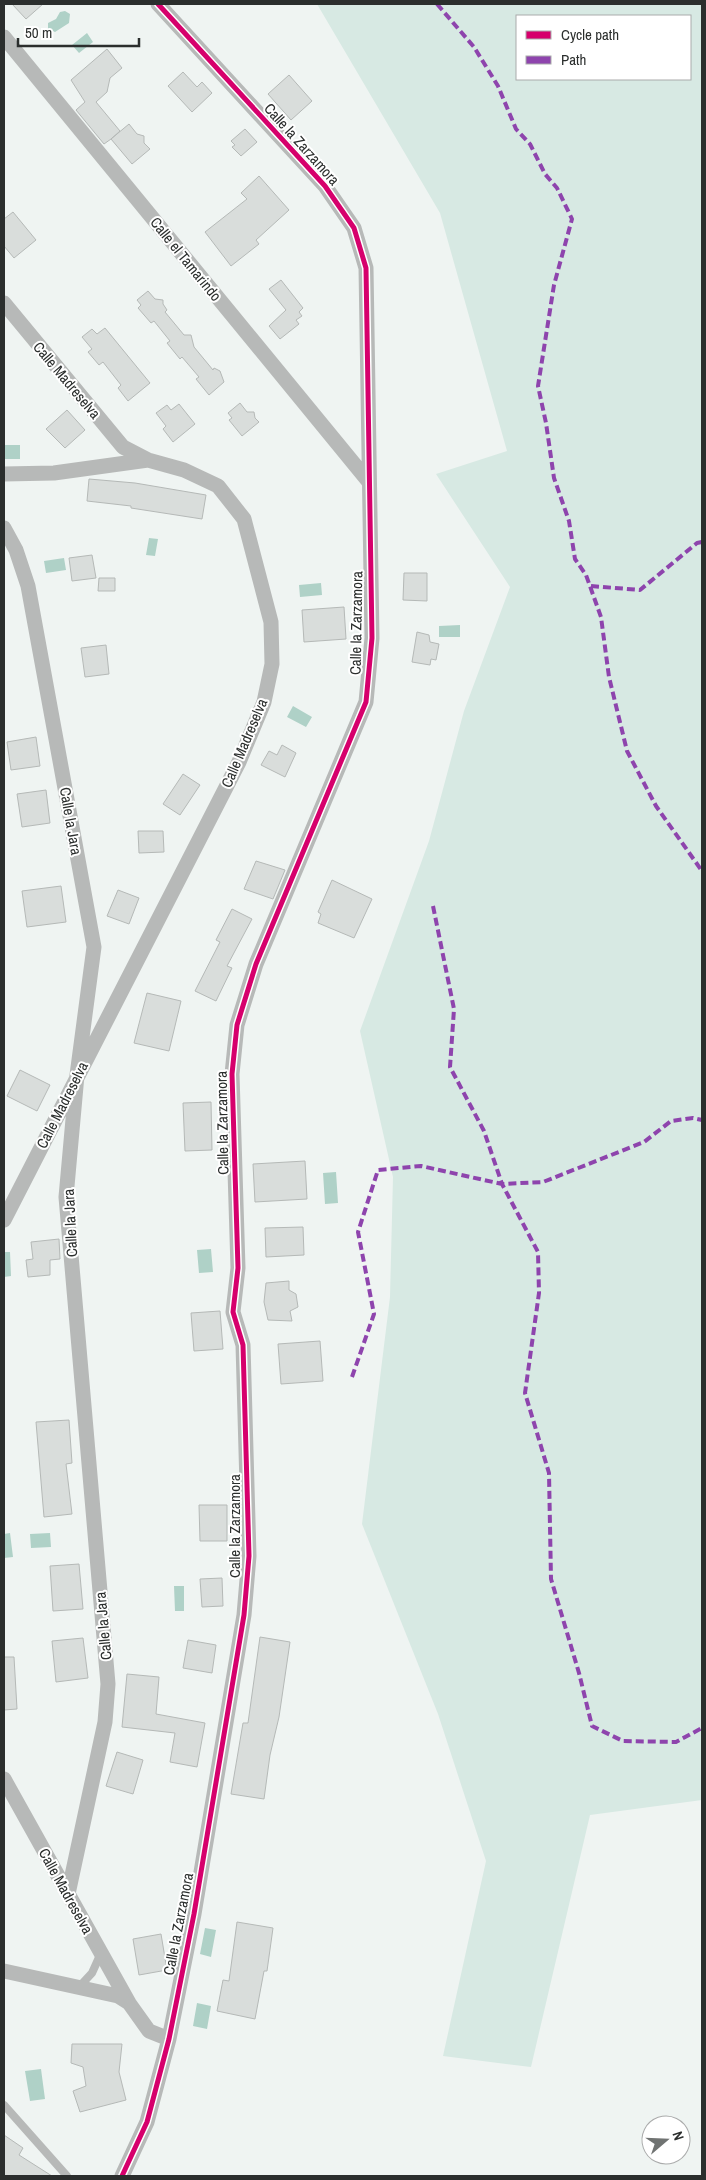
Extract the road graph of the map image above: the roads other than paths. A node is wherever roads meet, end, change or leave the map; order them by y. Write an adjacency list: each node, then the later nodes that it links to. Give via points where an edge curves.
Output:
1 (158, 4): 6 (street, Calle la Zarzamora, via 325,186 354,228 366,268)
2 (4, 37): 6 (street, Calle el Tamarindo)
3 (4, 303): 4 (street, Calle Madreselva, via 123,447)
4 (148, 460): 5 (street, via 54,473); 8 (street, Calle Madreselva, via 184,470 218,486 244,519 271,622 272,664 264,702 238,762)
5 (4, 474)
6 (368, 482): 16 (street, Calle la Zarzamora, via 372,638 366,702 256,964 237,1025 232,1074 238,1268 232,1312 243,1345 249,1556 244,1615 194,1914)
7 (4, 528): 8 (street, Calle la Jara, via 16,550 28,586 94,947)
8 (77, 1075): 9 (street, Calle Madreselva); 11 (street, Calle la Jara, via 66,1197 108,1684 105,1722)
9 (4, 1220)
10 (4, 1779): 11 (street, Calle Madreselva)
11 (68, 1894): 12 (street, Calle Madreselva)
12 (101, 1953): 14 (lane, via 92,1974); 15 (street, Calle Madreselva)
13 (4, 1971): 14 (street)
14 (79, 1987): 15 (street, via 118,1996)
15 (129, 2003): 16 (street, Calle Madreselva, via 149,2031)
16 (169, 2039): 19 (street, Calle la Zarzamora, via 147,2122)
17 (4, 2104): 18 (lane)
18 (67, 2176)
19 (122, 2176)

